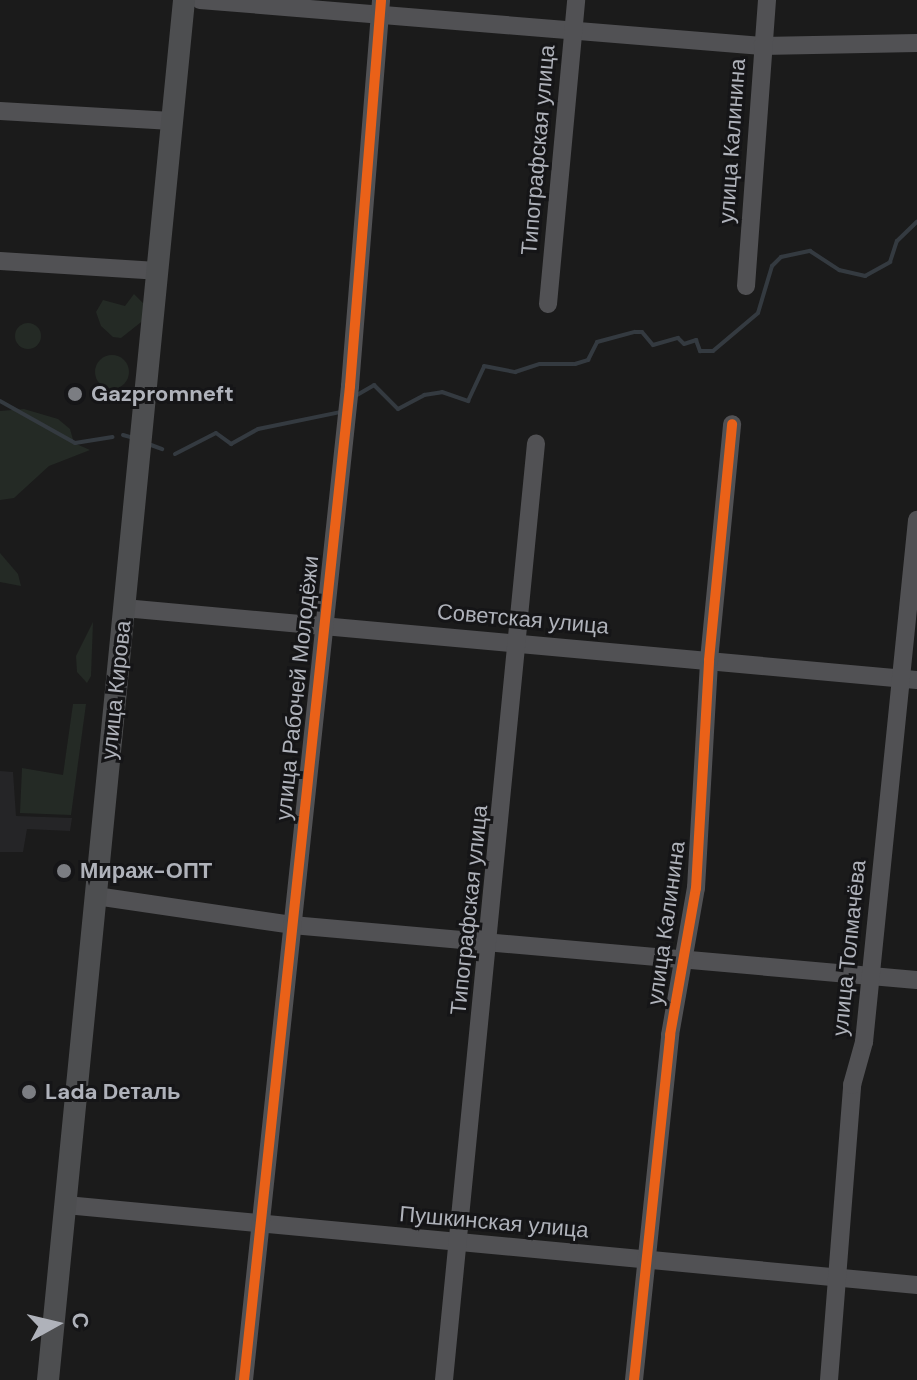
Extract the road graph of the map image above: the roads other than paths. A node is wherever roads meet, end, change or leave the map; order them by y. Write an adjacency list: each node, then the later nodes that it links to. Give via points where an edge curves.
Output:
1 (184, 0): 10 (main road, улица Кирова)
2 (200, 0): 5 (street)
3 (576, 0): 6 (street, Типографская улица)
4 (767, 0): 8 (street, улица Калинина)
5 (380, 9): 6 (street); 19 (street, улица Рабочей Молодёжи, via 350,386)
6 (573, 34): 8 (street); 14 (street, Типографская улица)
7 (917, 43): 8 (street)
8 (762, 46): 13 (street, улица Калинина)
9 (0, 111): 10 (street)
10 (172, 121): 12 (main road, улица Кирова)
11 (0, 261): 12 (street)
12 (157, 271): 18 (main road, улица Кирова)
13 (746, 286)
14 (548, 304)
15 (732, 424): 21 (street, улица Калинина)
16 (536, 444): 20 (street, Типографская улица)
17 (917, 520): 22 (street, улица Толмачёва)
18 (124, 608): 19 (street, Советская улица); 23 (main road, улица Кирова)
19 (323, 626): 20 (street, Советская улица); 24 (street, улица Рабочей Молодёжи)
20 (518, 642): 21 (street, Советская улица); 25 (street, Типографская улица)
21 (709, 660): 22 (street, Советская улица); 26 (street, улица Калинина, via 696,888)
22 (908, 680): 27 (street, улица Толмачёва)
23 (96, 896): 24 (street); 29 (main road, улица Кирова)
24 (292, 925): 25 (street); 30 (street, улица Рабочей Молодёжи)
25 (490, 945): 26 (street); 31 (street, Типографская улица)
26 (684, 963): 27 (street); 32 (street, улица Калинина, via 670,1035)
27 (869, 975): 28 (street); 33 (street, улица Толмачёва, via 864,1042 852,1085)
28 (917, 980)
29 (66, 1205): 30 (street, Пушкинская улица); 35 (main road, улица Кирова)
30 (262, 1224): 31 (street, Пушкинская улица); 36 (street, улица Рабочей Молодёжи)
31 (457, 1242): 32 (street, Пушкинская улица); 37 (street, Типографская улица)
32 (644, 1260): 33 (street, Пушкинская улица); 38 (street, улица Калинина)
33 (836, 1278): 34 (street, Пушкинская улица); 39 (street, улица Толмачёва)
34 (917, 1285)
35 (48, 1380)
36 (244, 1380)
37 (444, 1380)
38 (634, 1380)
39 (829, 1380)

